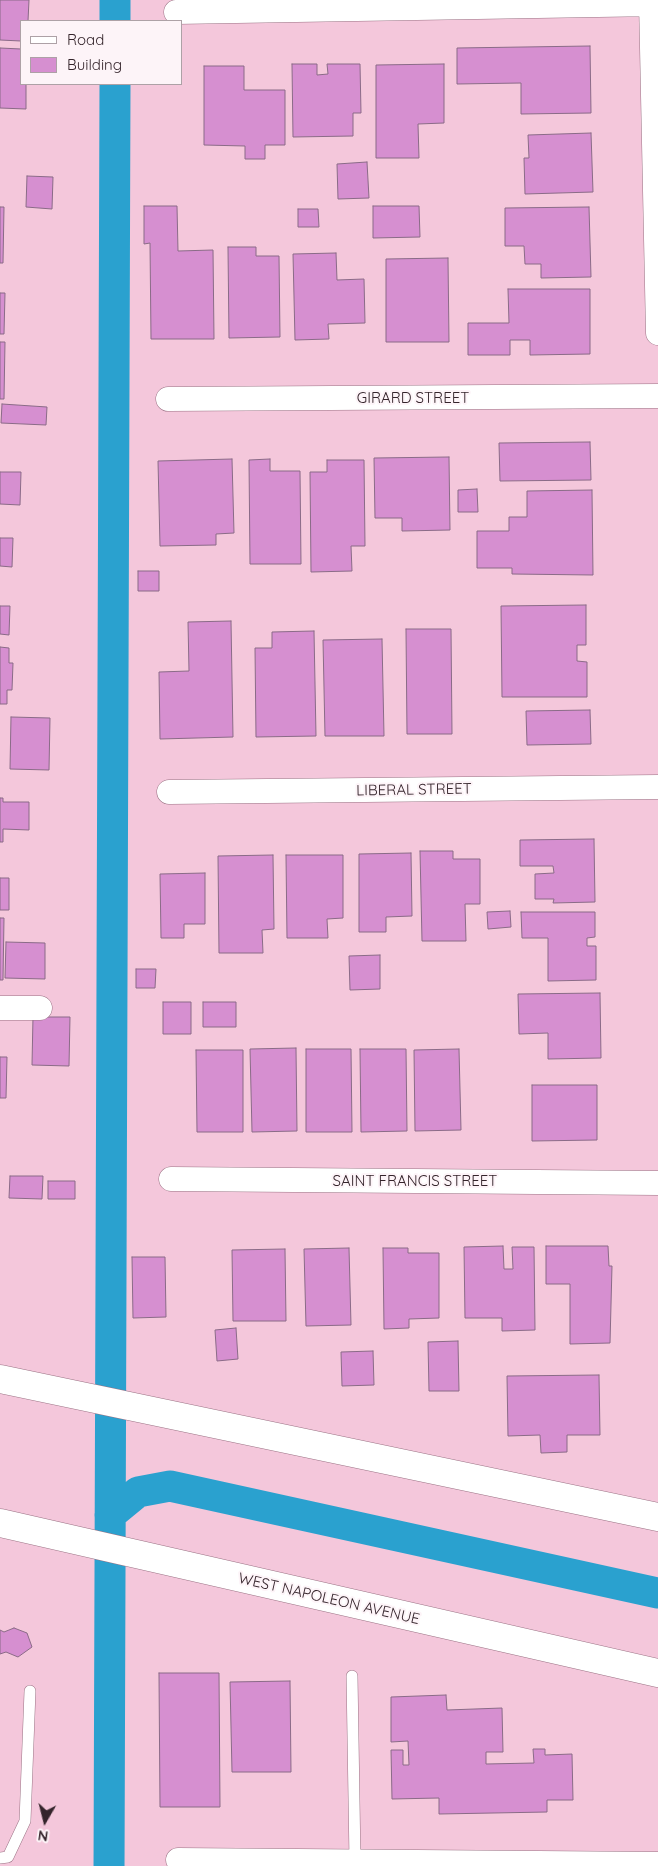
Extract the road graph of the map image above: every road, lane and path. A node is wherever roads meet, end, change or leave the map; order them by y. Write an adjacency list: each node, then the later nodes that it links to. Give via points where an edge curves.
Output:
1 (654, 3): 2 (street); 3 (street)
2 (176, 12)
3 (658, 333)
4 (658, 396): 5 (street, GIRARD STREET)
5 (168, 399)
6 (658, 787): 7 (street, LIBERAL STREET)
7 (169, 792)
8 (0, 1008): 9 (street)
9 (40, 1008)
10 (171, 1179): 11 (street, SAINT FRANCIS STREET)
11 (658, 1183)
12 (0, 1379): 13 (main road)
13 (658, 1517)
14 (0, 1523): 15 (main road, WEST NAPOLEON AVENUE)
15 (658, 1673)
16 (352, 1676): 19 (lane)
17 (30, 1692): 18 (lane, via 24,1820 8,1857)
18 (0, 1858)
19 (355, 1862): 20 (street); 21 (street)
20 (178, 1863)
21 (417, 1864): 22 (street)
22 (658, 1864)

